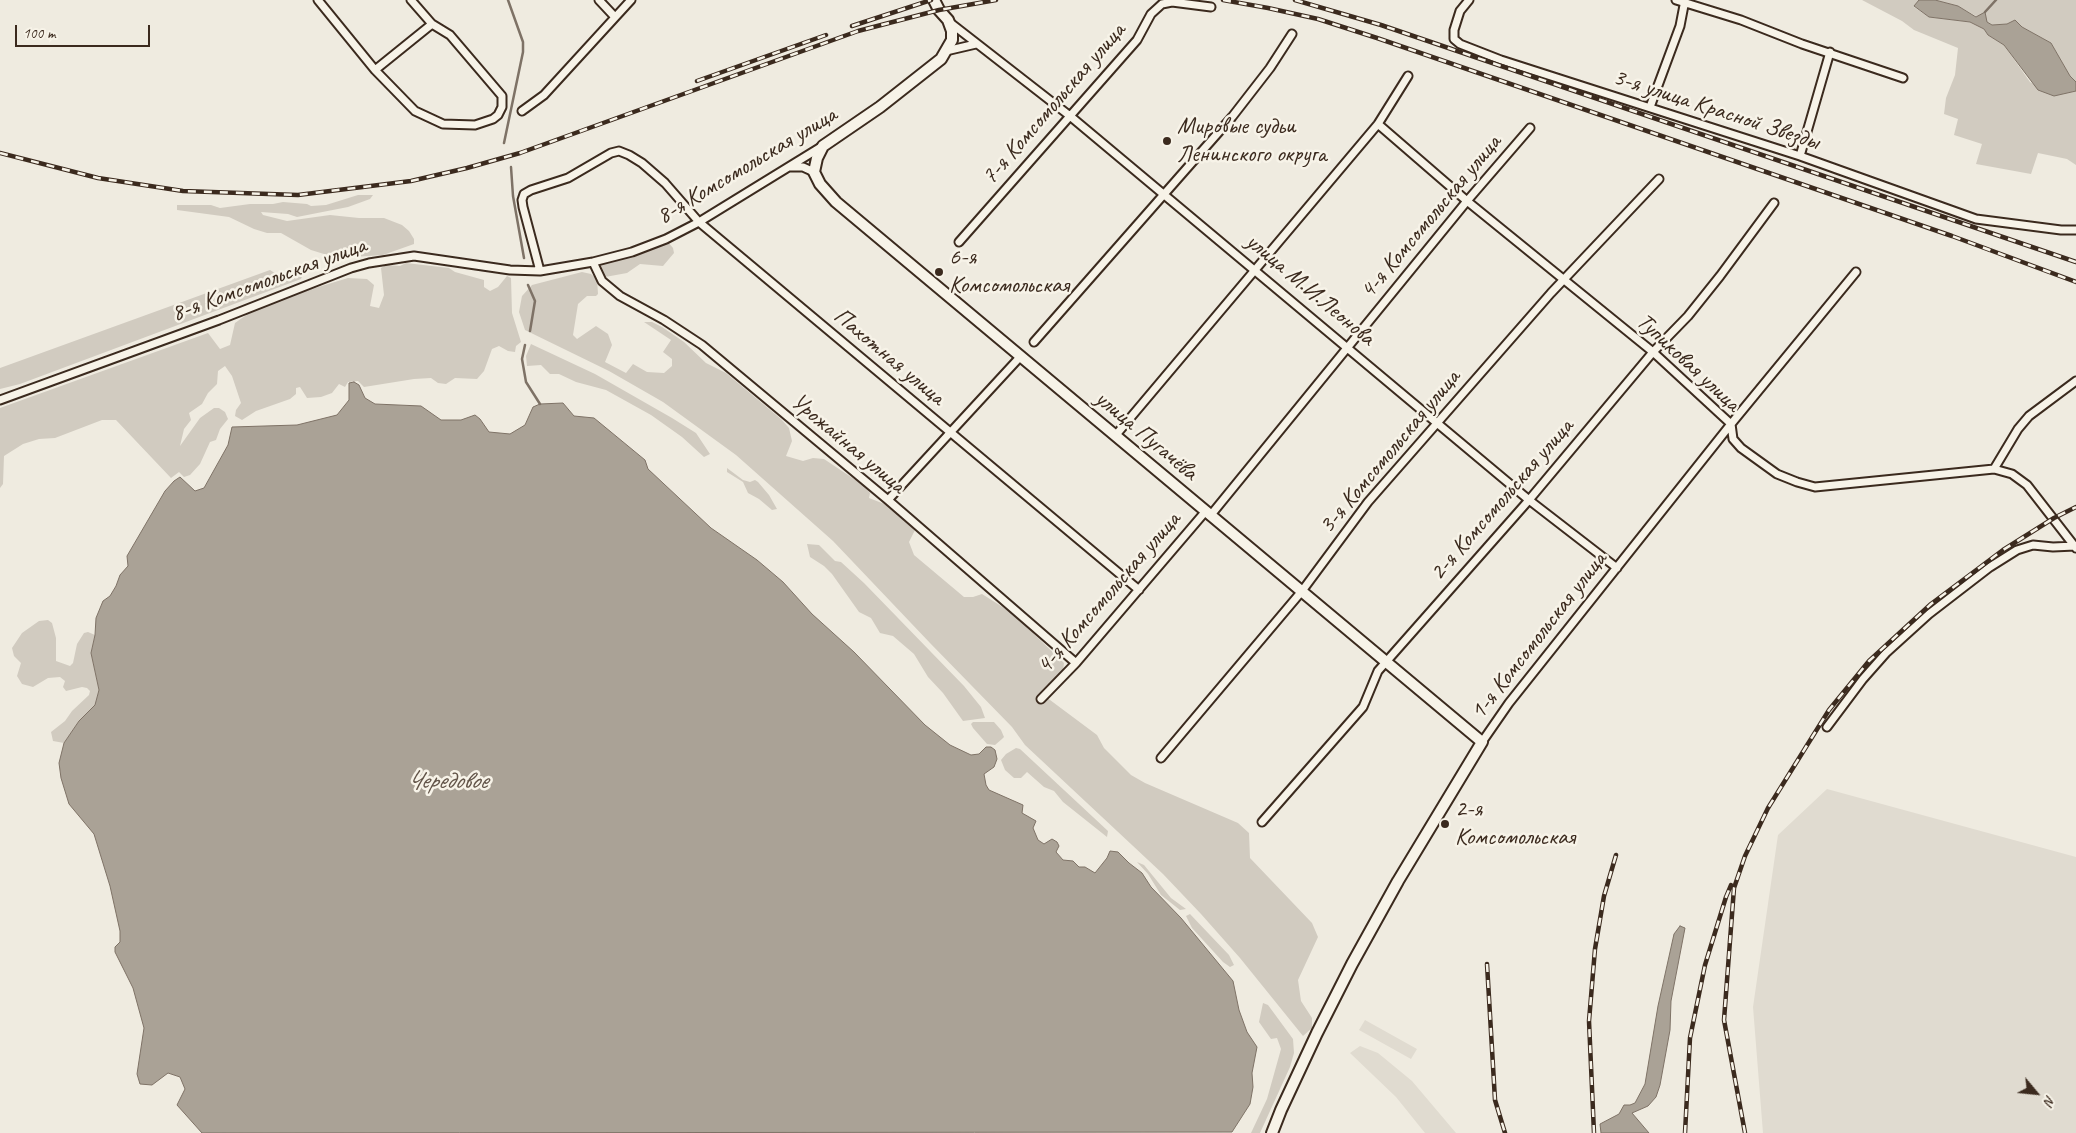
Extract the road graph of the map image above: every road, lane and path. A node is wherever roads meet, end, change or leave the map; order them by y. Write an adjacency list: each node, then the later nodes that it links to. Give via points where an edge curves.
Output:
1 (318, 0): 17 (street)
2 (411, 0): 12 (street)
3 (599, 0): 10 (street)
4 (631, 0): 10 (street)
5 (1469, 0): 20 (street, 3-я улица Красной Звезды, via 1460,11 1454,30 1454,39 1460,44)
6 (1676, 0): 7 (street)
7 (1685, 1): 16 (street); 20 (street, via 1680,26)
8 (936, 5): 11 (main road, улица М.И.Леонова); 15 (main road, via 945,30)
9 (1211, 7): 22 (street, 7-я Комсомольская улица, via 1172,2 1162,4 1151,14 1136,40)
10 (614, 16): 21 (street, via 544,95)
11 (948, 20): 14 (street, улица М.И.Леонова); 15 (main road, via 952,40)
12 (432, 24): 17 (street); 17 (street, via 450,35 502,96 502,107 493,120 475,125 443,124 415,111)
13 (1292, 34): 30 (street, via 1232,117)
14 (976, 44): 15 (street); 22 (street, улица М.И.Леонова)
15 (946, 51): 25 (main road, 8-я Комсомольская улица, via 933,66)
16 (1830, 52): 19 (street); 26 (street)
17 (374, 70)
18 (1408, 76): 23 (street)
19 (1903, 78)
20 (1650, 107): 26 (street, 3-я улица Красной Звезды)
21 (522, 112)
22 (1070, 116): 30 (street, улица М.И.Леонова); 35 (street, 7-я Комсомольская улица)
23 (1378, 124): 31 (street, Тупиковая улица); 37 (street)
24 (1530, 128): 31 (street, 4-я Комсомольская улица)
25 (824, 146): 27 (street, 8-я Комсомольская улица); 28 (main road)
26 (1800, 156): 34 (street, 3-я улица Красной Звезды, via 1976,219)
27 (790, 167): 28 (street, via 803,167); 33 (street, 8-я Комсомольская улица)
28 (814, 172): 44 (main road, улица Пугачёва, via 836,202)
29 (1659, 179): 40 (street, 3-я Комсомольская улица)
30 (1164, 194): 37 (street, улица М.И.Леонова); 41 (street)
31 (1467, 201): 40 (street, Тупиковая улица); 42 (street, 4-я Комсомольская улица)
32 (1774, 203): 43 (street, 2-я Комсомольская улица, via 1688,316)
33 (699, 222): 36 (street, 8-я Комсомольская улица, via 666,240); 38 (street, Пахотная улица, via 657,176 642,163 619,151 568,178 524,194 523,207); 49 (street, Пахотная улица)
34 (2076, 230)
35 (959, 242)
36 (594, 262): 38 (street, 8-я Комсомольская улица); 52 (street, Урожайная улица, via 602,281 620,296 702,345)
37 (1254, 269): 42 (street, улица М.И.Леонова); 50 (street)
38 (540, 271): 46 (street, 8-я Комсомольская улица, via 510,270 414,256 369,263)
39 (1856, 272): 48 (street, 1-я Комсомольская улица)
40 (1564, 281): 43 (street, Тупиковая улица); 47 (street, 3-я Комсомольская улица)
41 (1034, 342)
42 (1347, 348): 47 (street, улица М.И.Леонова); 54 (street, 4-я Комсомольская улица)
43 (1653, 352): 48 (street, Тупиковая улица); 53 (street, 2-я Комсомольская улица)
44 (1020, 357): 49 (street); 50 (main road, улица Пугачёва)
45 (2076, 381): 51 (street, via 2029,416)
46 (0, 400)
47 (1437, 423): 53 (street, улица М.И.Леонова); 58 (street, 3-я Комсомольская улица, via 1368,502)
48 (1731, 424): 51 (street, Тупиковая улица, via 1733,438 1741,448 1777,474 1815,487); 56 (street, 1-я Комсомольская улица)
49 (949, 432): 52 (street); 57 (street, Пахотная улица)
50 (1115, 436): 54 (main road, улица Пугачёва)
51 (1994, 469): 55 (street, Тупиковая улица, via 2012,474 2027,485)
52 (888, 500): 60 (street, Урожайная улица)
53 (1529, 500): 56 (street, улица М.И.Леонова); 59 (street, 2-я Комсомольская улица)
54 (1208, 514): 57 (street, 4-я Комсомольская улица); 58 (main road, улица Пугачёва)
55 (2075, 547): 62 (street, via 2033,545 2017,550 1990,567 1929,614 1886,653)
56 (1617, 568): 63 (street, 1-я Комсомольская улица, via 1509,703)
57 (1139, 590): 60 (street, 4-я Комсомольская улица)
58 (1302, 591): 59 (main road, улица Пугачёва); 64 (street, 3-я Комсомольская улица)
59 (1387, 662): 63 (main road, улица Пугачёва); 65 (street, 2-я Комсомольская улица, via 1374,680 1362,707)
60 (1076, 663): 61 (street, 4-я Комсомольская улица)
61 (1041, 699)
62 (1826, 727)
63 (1482, 742): 66 (main road, 1-я Комсомольская улица, via 1352,964)
64 (1161, 758)
65 (1262, 822)
66 (1272, 1133)

